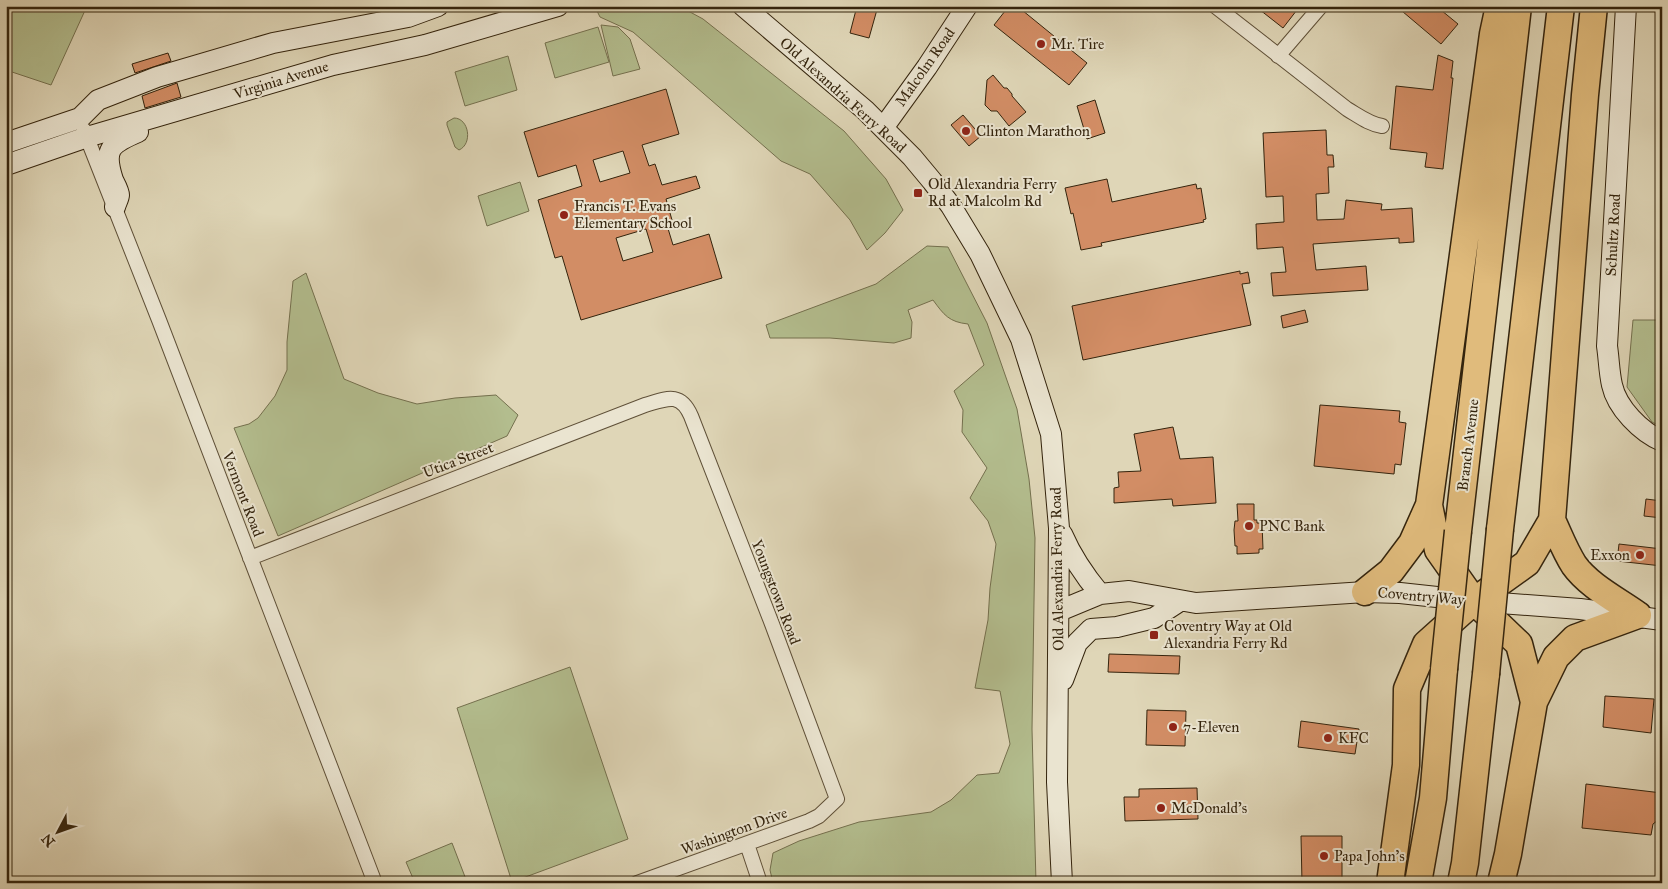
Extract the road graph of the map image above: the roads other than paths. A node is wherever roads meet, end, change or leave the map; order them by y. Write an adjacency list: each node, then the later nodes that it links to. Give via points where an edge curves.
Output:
1 (438, 6): 13 (main road, via 408,17 273,42 157,77 98,100)
2 (558, 6): 14 (main road, Virginia Avenue, via 425,45 333,64)
3 (743, 6): 16 (main road, Old Alexandria Ferry Road)
4 (967, 6): 16 (main road, Malcolm Road)
5 (1215, 6): 12 (street)
6 (1321, 6): 12 (street)
7 (1499, 6): 23 (highway)
8 (1518, 6): 44 (highway, Branch Avenue, bridge, via 1458,531 1433,798)
9 (1561, 6): 45 (highway, bridge)
10 (1594, 6): 24 (highway)
11 (1626, 6): 22 (main road, Schultz Road, via 1607,346 1612,387 1626,413 1651,436)
12 (1278, 56): 15 (street, via 1347,109 1374,125)
13 (80, 118): 17 (street, Vermont Road); 18 (main road)
14 (152, 119): 17 (main road, Virginia Avenue); 20 (main road, via 141,130 117,141 112,148 108,164 119,195)
15 (1382, 126)
16 (883, 128): 25 (main road, Old Alexandria Ferry Road, via 932,180 951,206 1009,311 1051,434)
17 (87, 137): 19 (main road, Virginia Avenue); 20 (street, Vermont Road)
18 (6, 144)
19 (6, 165)
20 (115, 207): 26 (street, Vermont Road)
21 (680, 400): 26 (street, Utica Street, via 672,398 645,405); 36 (street, Youngstown Road, via 692,416)
22 (1662, 441)
23 (1429, 505): 27 (highway, via 1412,543 1391,571); 30 (highway, via 1438,550)
24 (1552, 520): 30 (highway, via 1528,562); 32 (highway, via 1580,572)
25 (1060, 528): 28 (main road, via 1070,554); 31 (main road, Old Alexandria Ferry Road)
26 (250, 558): 39 (street, Vermont Road)
27 (1365, 592): 29 (main road, Coventry Way, via 1196,603); 30 (main road, Coventry Way)
28 (1100, 594): 29 (main road, Coventry Way, via 1129,591); 31 (main road, Coventry Way)
29 (1180, 601): 33 (main road, via 1154,618)
30 (1474, 601): 32 (main road, Coventry Way); 35 (highway, via 1519,644); 43 (highway, via 1426,644 1406,689 1406,765)
31 (1059, 611): 33 (main road); 34 (main road, Old Alexandria Ferry Road)
32 (1650, 618): 35 (highway, via 1575,638 1556,657)
33 (1117, 627): 34 (main road, via 1091,630 1077,643)
34 (1059, 689): 42 (main road, Old Alexandria Ferry Road)
35 (1534, 702): 46 (highway)
36 (837, 799): 37 (street, Washington Drive, via 819,816)
37 (747, 844): 38 (street, Washington Drive); 41 (street)
38 (654, 880): 40 (street, Washington Drive)
39 (375, 883)
40 (637, 883)
41 (760, 883)
42 (1062, 883)
43 (1390, 883)
44 (1418, 883)
45 (1461, 883)
46 (1501, 883)

